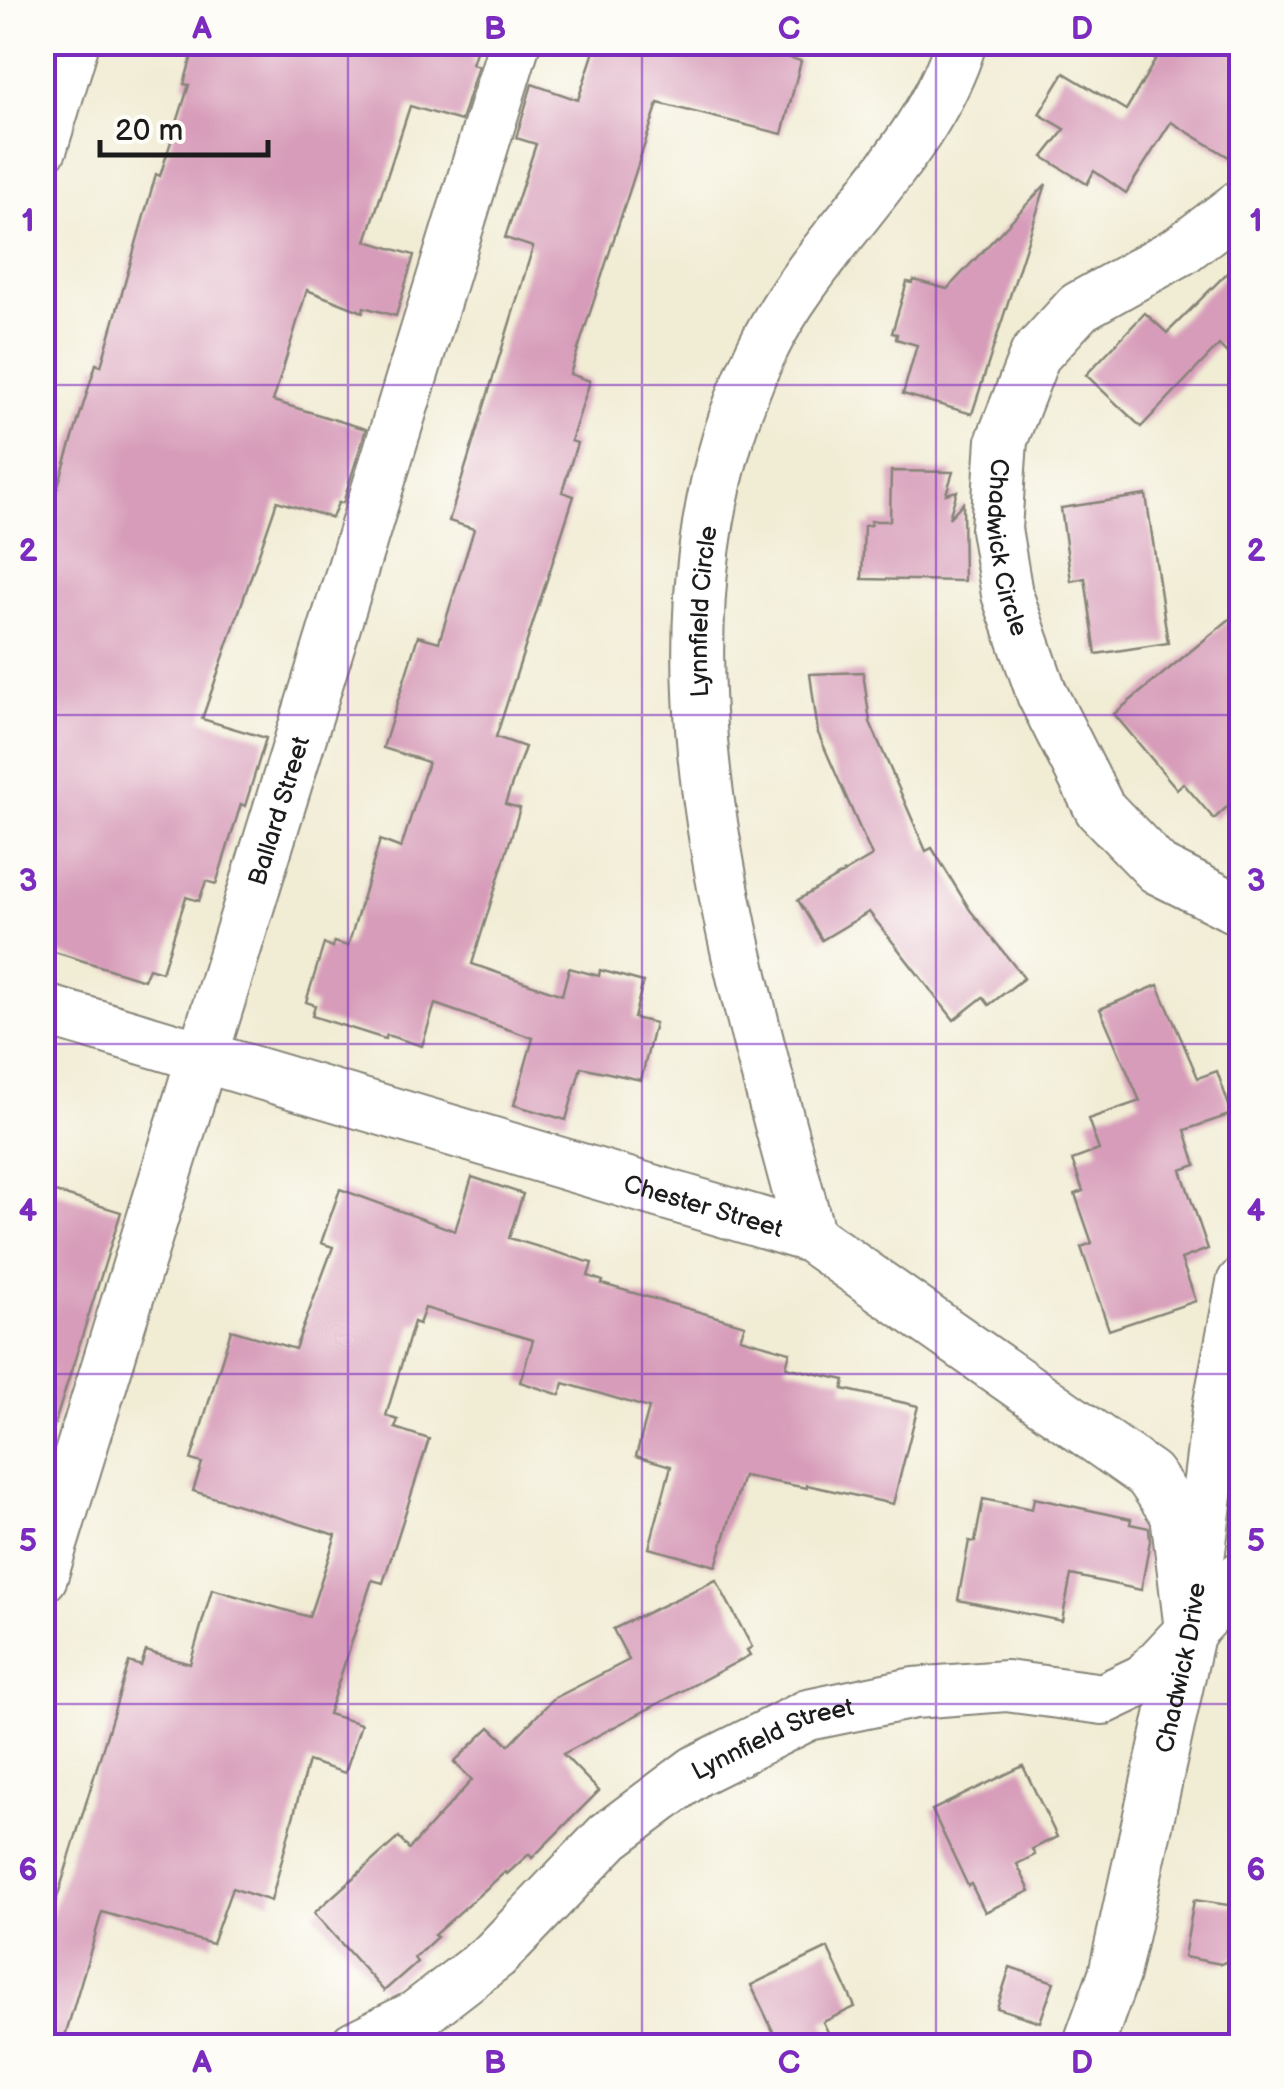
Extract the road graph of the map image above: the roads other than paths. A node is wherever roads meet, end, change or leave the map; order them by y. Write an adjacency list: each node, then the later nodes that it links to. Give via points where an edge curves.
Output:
1 (74, 42): 4 (street)
2 (515, 42): 8 (street, Ballard Street)
3 (962, 42): 9 (street, Lynnfield Circle, via 916,133 819,259 762,350 726,438 697,594 698,716 717,850)
4 (42, 147)
5 (1242, 204): 6 (street, Chadwick Circle, via 1181,250 1079,307 1035,355 1002,440 996,529 1007,594 1042,694 1100,809 1158,870)
6 (1242, 911)
7 (42, 1008): 8 (street, Chester Street)
8 (205, 1055): 9 (street, Chester Street); 12 (street, Ballard Street)
9 (810, 1237): 13 (street, Chester Street, via 1149,1474 1176,1514)
10 (1242, 1283): 13 (street, Chadwick Drive, via 1218,1408)
11 (1242, 1576): 13 (street, Lynnfield Street)
12 (42, 1577)
13 (1190, 1630): 14 (street, Lynnfield Street, via 1145,1679 1104,1700 1006,1686 914,1693 808,1715 696,1771 608,1836 495,1955 416,2016); 15 (street, Chadwick Drive, via 1114,1974)
14 (355, 2046)
15 (1088, 2046)

